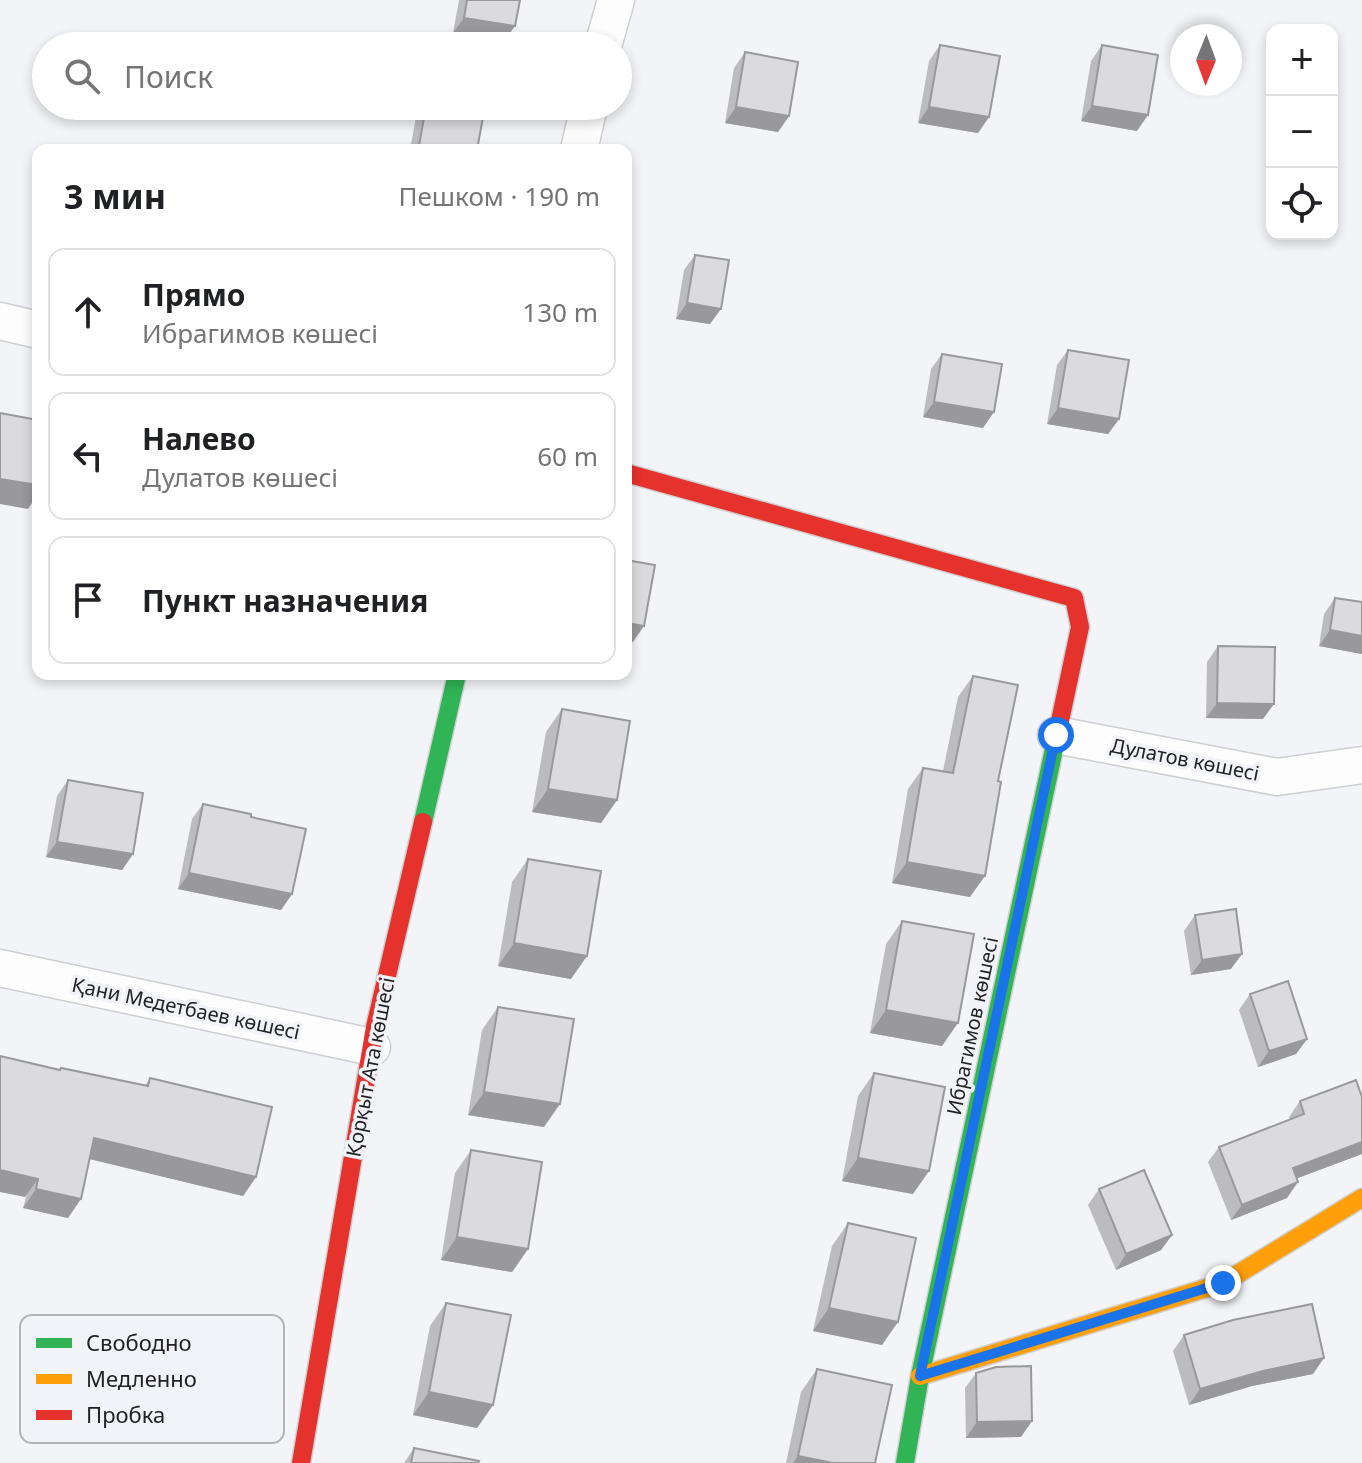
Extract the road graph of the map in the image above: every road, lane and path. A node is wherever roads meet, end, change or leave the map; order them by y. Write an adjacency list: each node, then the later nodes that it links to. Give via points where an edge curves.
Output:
1 (616, 0): 2 (street)
2 (607, 32)
3 (586, 120): 4 (street)
4 (580, 144)
5 (0, 321): 6 (street)
6 (32, 329)
7 (632, 475): 9 (street, Ибрагимов көшесі, via 1074,598 1080,627)
8 (456, 680): 12 (street, Қорқыт Ата көшесі)
9 (1056, 735): 10 (street, Дулатов көшесі, via 1277,777); 14 (street, Ибрагимов көшесі)
10 (1362, 765)
11 (0, 968): 12 (street, Қани Медетбаев көшесі)
12 (372, 1047): 15 (street, Қорқыт Ата көшесі)
13 (1362, 1198): 14 (street, via 1223,1283)
14 (920, 1376): 16 (street, Ибрагимов көшесі)
15 (301, 1463)
16 (905, 1463)

